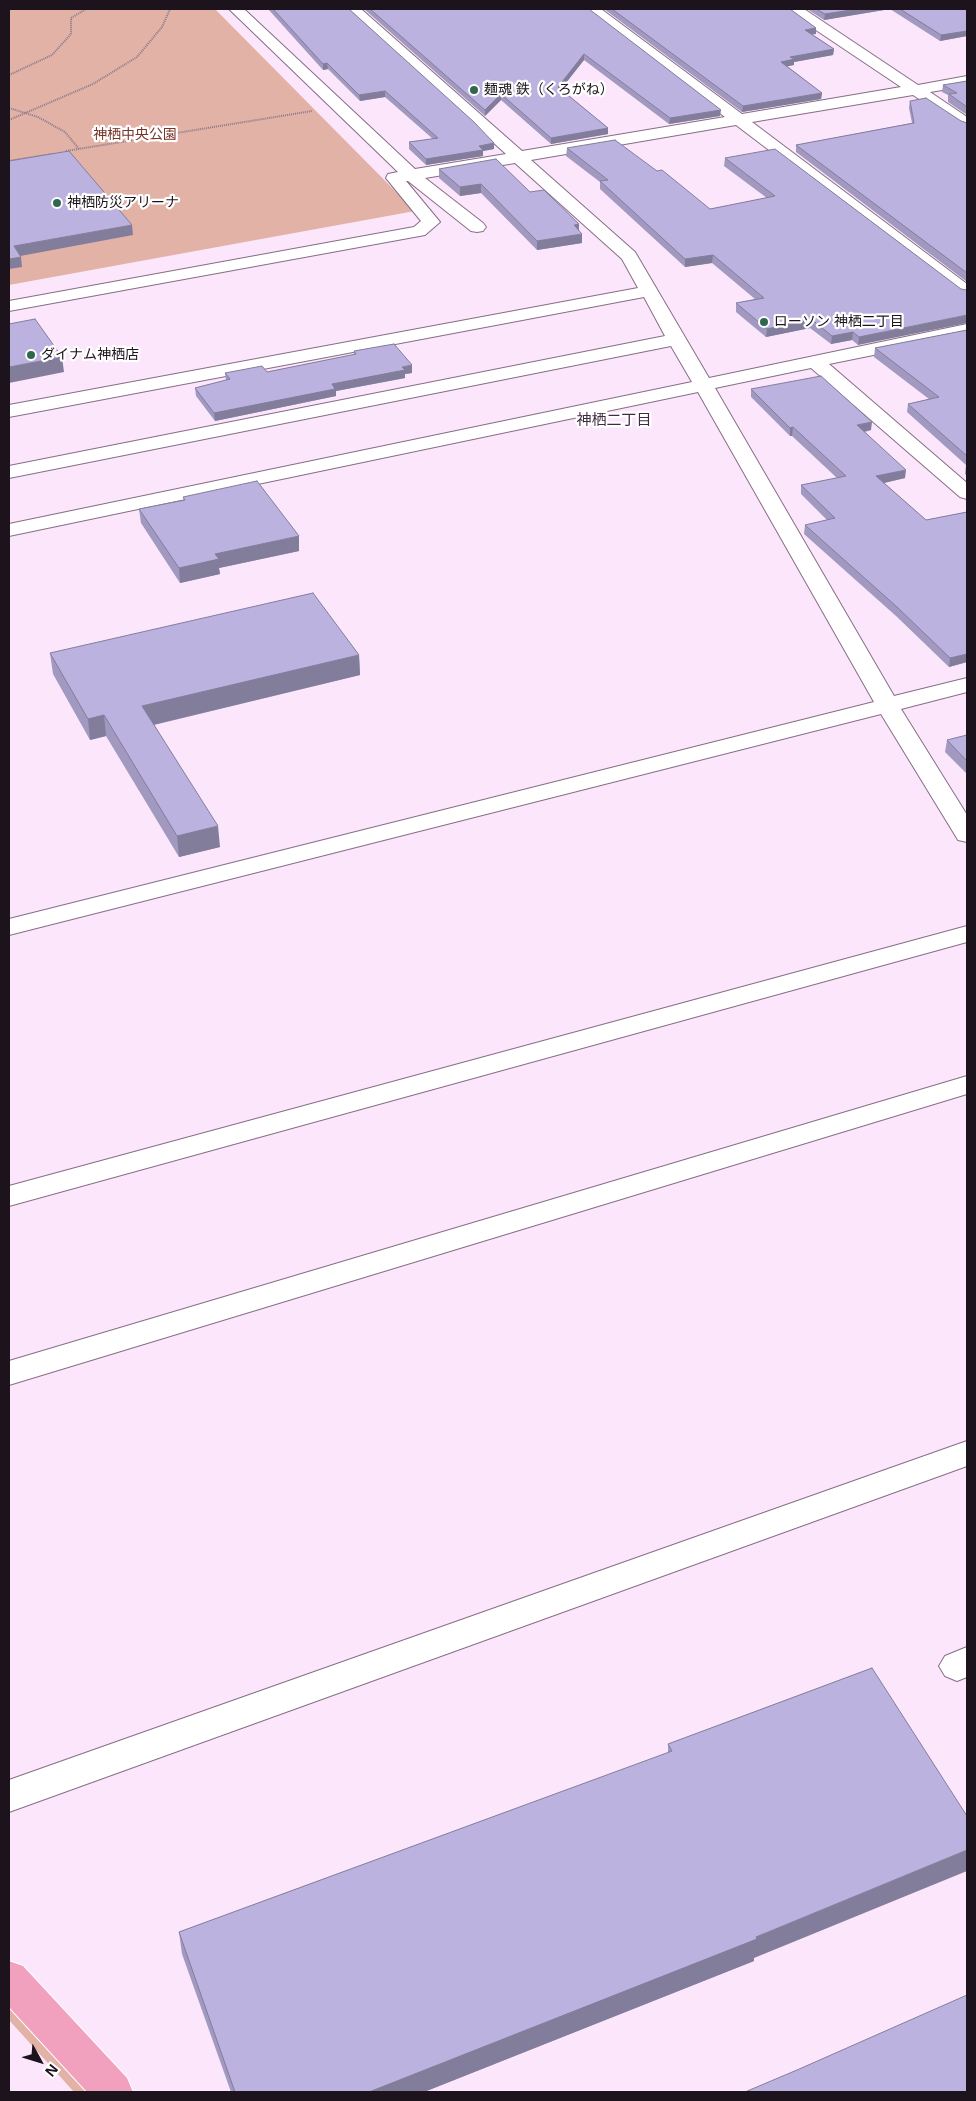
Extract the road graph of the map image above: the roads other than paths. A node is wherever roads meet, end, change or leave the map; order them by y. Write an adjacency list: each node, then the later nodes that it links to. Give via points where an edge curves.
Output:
1 (236, 9): 10 (street)
2 (353, 9): 9 (street)
3 (592, 9): 7 (street)
4 (794, 9): 6 (street)
5 (967, 80): 6 (street)
6 (916, 89): 7 (street); 8 (street)
7 (740, 120): 9 (street); 13 (street)
8 (967, 124)
9 (520, 157): 10 (street); 12 (street, via 629,256)
10 (411, 175): 11 (street); 14 (street, via 394,178 431,222 419,231)
11 (477, 227)
12 (649, 290): 16 (street); 19 (street)
13 (967, 292)
14 (9, 306)
15 (967, 330): 17 (street)
16 (677, 339): 18 (street); 20 (street)
17 (815, 362): 18 (street); 21 (street)
18 (703, 386): 22 (street); 24 (street)
19 (9, 411)
20 (9, 472)
21 (967, 493)
22 (9, 530)
23 (967, 686): 24 (street)
24 (888, 706): 25 (street); 26 (street)
25 (967, 835)
26 (9, 927)
27 (967, 934): 29 (street)
28 (967, 1085): 30 (street)
29 (9, 1196)
30 (9, 1373)
31 (967, 1453): 32 (street)
32 (9, 1796)
33 (9, 1979): 34 (main road)
34 (113, 2092)

